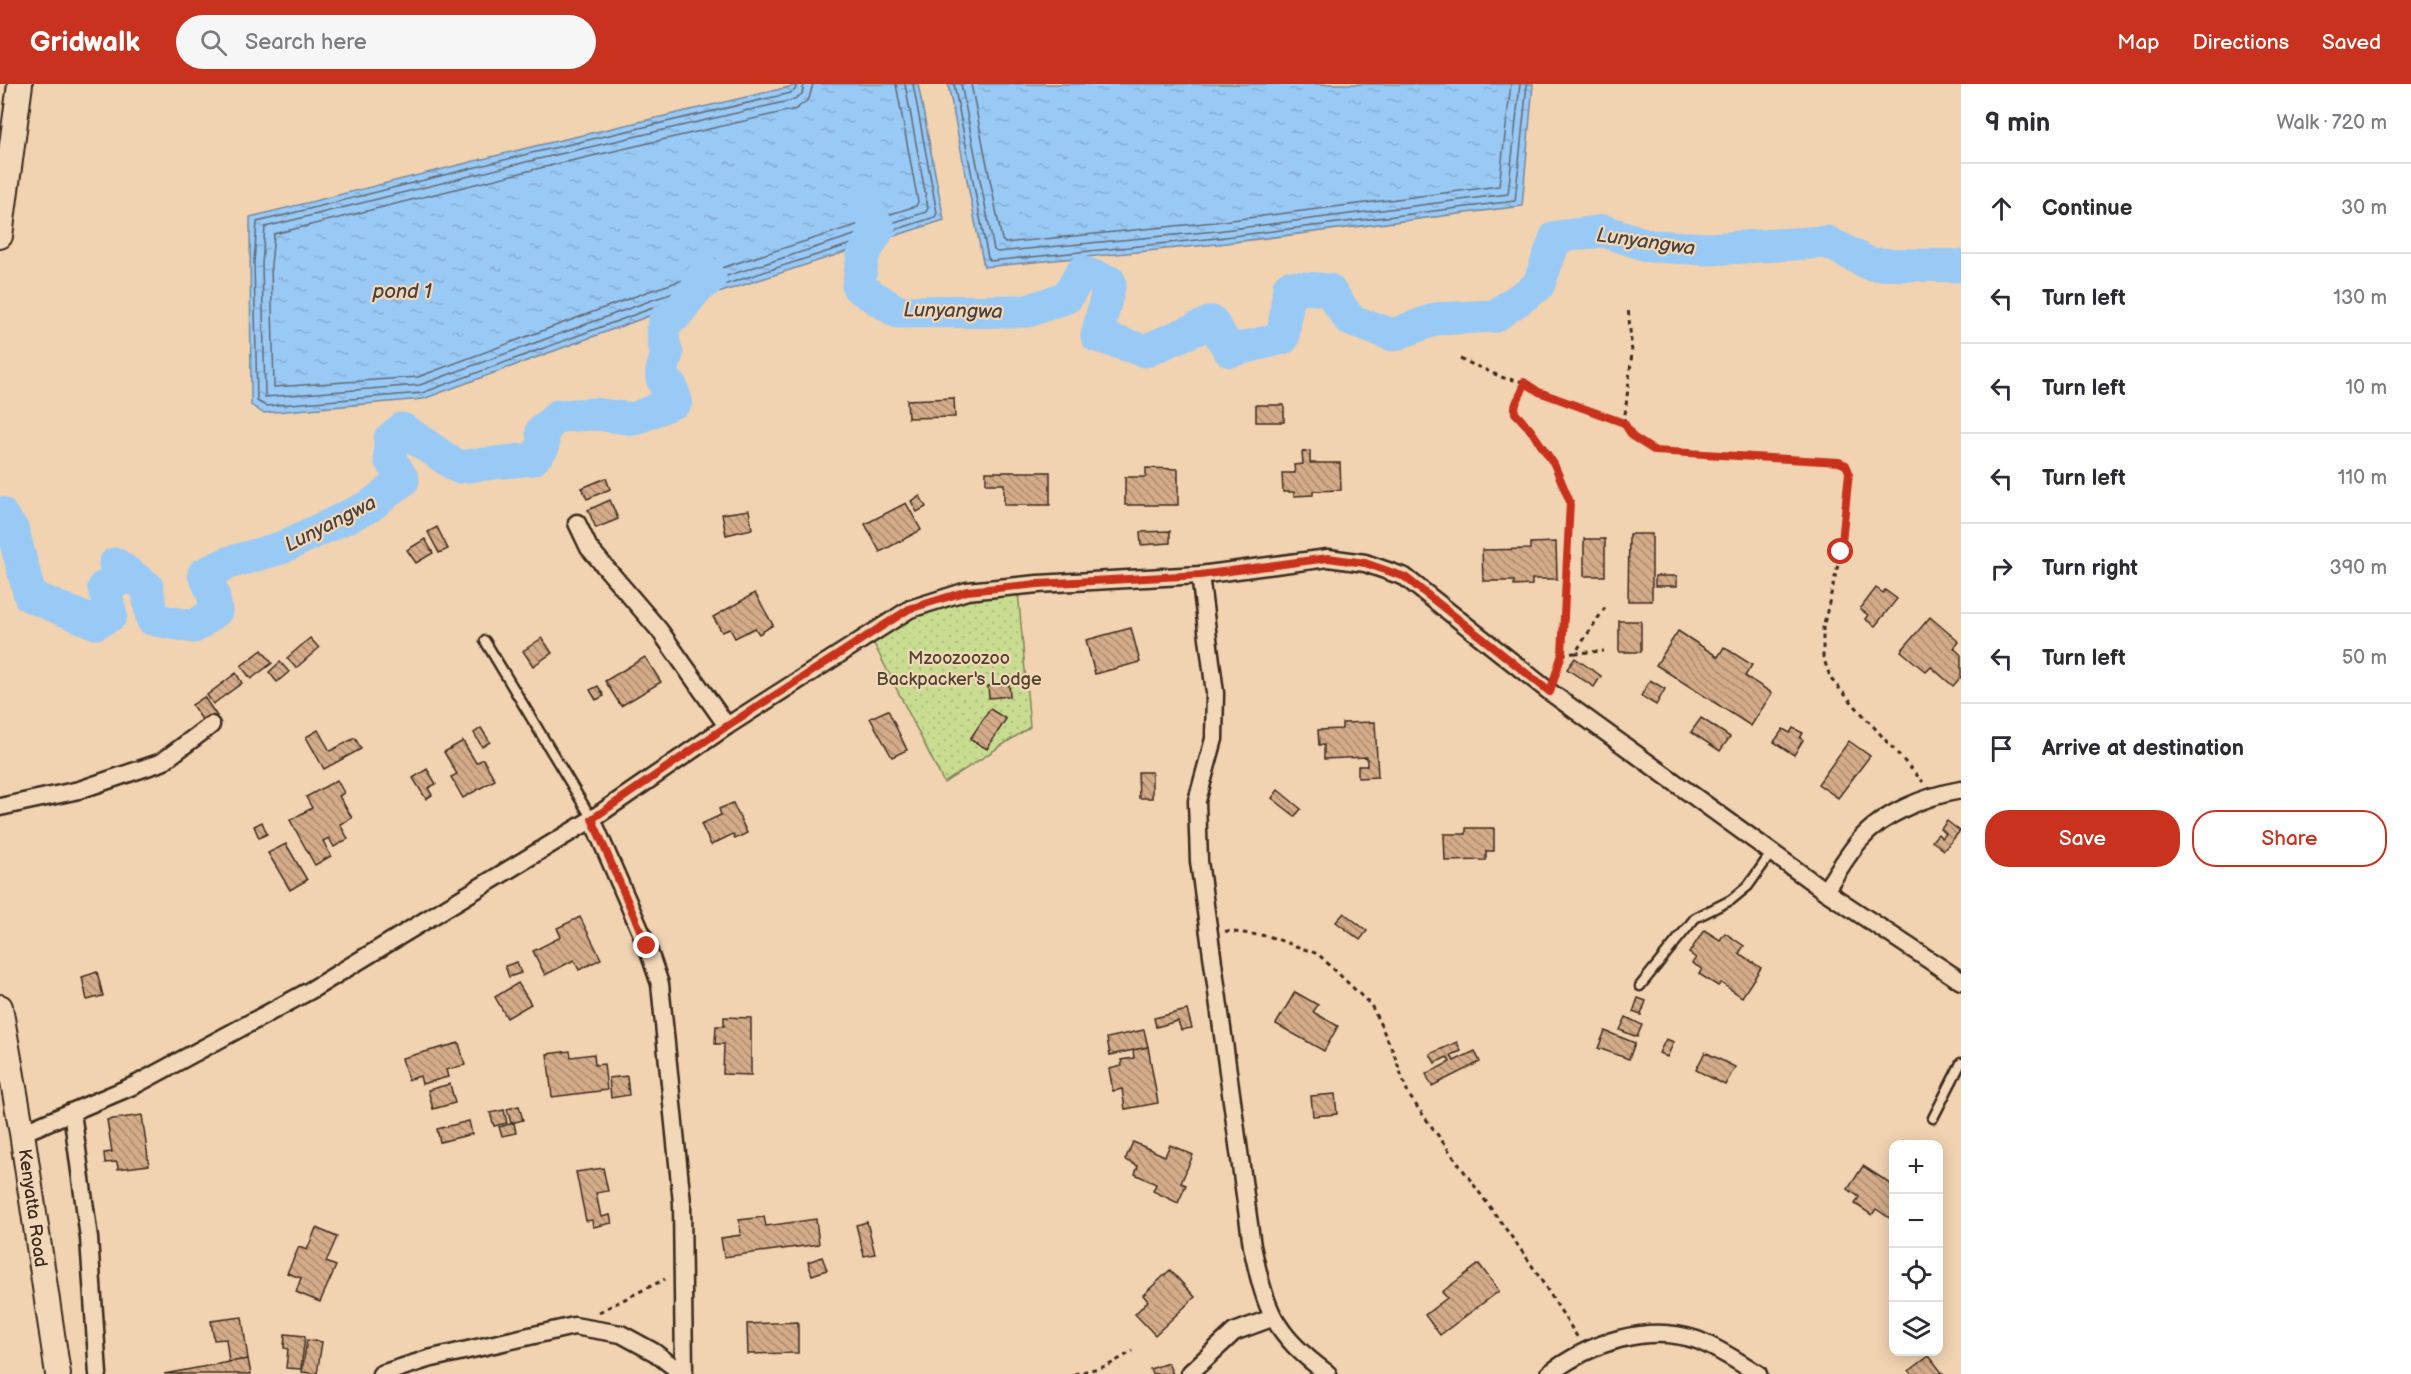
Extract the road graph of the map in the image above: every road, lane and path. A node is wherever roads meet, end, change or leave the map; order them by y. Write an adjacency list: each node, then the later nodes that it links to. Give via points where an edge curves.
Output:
1 (20, 84): 2 (street)
2 (0, 236)
3 (1628, 307): 6 (path, via 1632,353)
4 (1460, 359): 5 (path)
5 (1524, 382): 6 (path, via 1539,392); 13 (path, via 1515,402 1515,413 1554,464 1570,502)
6 (1624, 423): 18 (path, via 1633,437 1655,451 1846,465 1849,472 1841,552 1823,628 1823,657 1831,679)
7 (577, 523): 16 (street, via 589,548 660,631)
8 (1200, 575): 14 (street, via 1328,558 1405,577); 16 (street, via 1038,584 967,591 936,599 909,609); 23 (street, via 1215,693 1214,740 1197,801 1199,861)
9 (1606, 606): 12 (path)
10 (485, 641): 20 (lane)
11 (1604, 651): 12 (path)
12 (1575, 653): 13 (path)
13 (1562, 654): 14 (path)
14 (1550, 692): 21 (street)
15 (211, 725): 19 (street, via 162,762 79,790)
16 (727, 726): 20 (street)
17 (1961, 790): 18 (street)
18 (1934, 795): 22 (street, via 1874,827 1860,840)
19 (0, 807)
20 (592, 819): 28 (street, via 311,990 135,1085); 40 (street, via 660,984 682,1203)
21 (1772, 852): 22 (street); 25 (lane, via 1748,886 1731,900 1695,918)
22 (1825, 891): 24 (street)
23 (1209, 930): 32 (street, via 1252,1246); 34 (path, via 1268,936 1318,954 1371,1005 1408,1094 1529,1261)
24 (1961, 981)
25 (1640, 986)
26 (0, 1007): 30 (street, Kenyatta Road)
27 (1961, 1064): 29 (lane)
28 (72, 1112): 30 (street); 38 (street, via 89,1238)
29 (1933, 1118)
30 (22, 1133): 37 (street, Kenyatta Road)
31 (670, 1272): 33 (path, via 664,1280)
32 (1272, 1318): 36 (street, via 1234,1332); 42 (street, via 1281,1333)
33 (574, 1326): 39 (street, via 428,1359); 40 (street, via 621,1334)
34 (1585, 1350): 43 (street); 44 (street, via 1619,1338 1661,1334 1697,1340)
35 (1132, 1351): 41 (path, via 1107,1366)
36 (1190, 1373)
37 (58, 1374)
38 (98, 1374)
39 (381, 1374)
40 (683, 1374)
41 (1074, 1374)
42 (1328, 1374)
43 (1549, 1374)
44 (1758, 1374)

